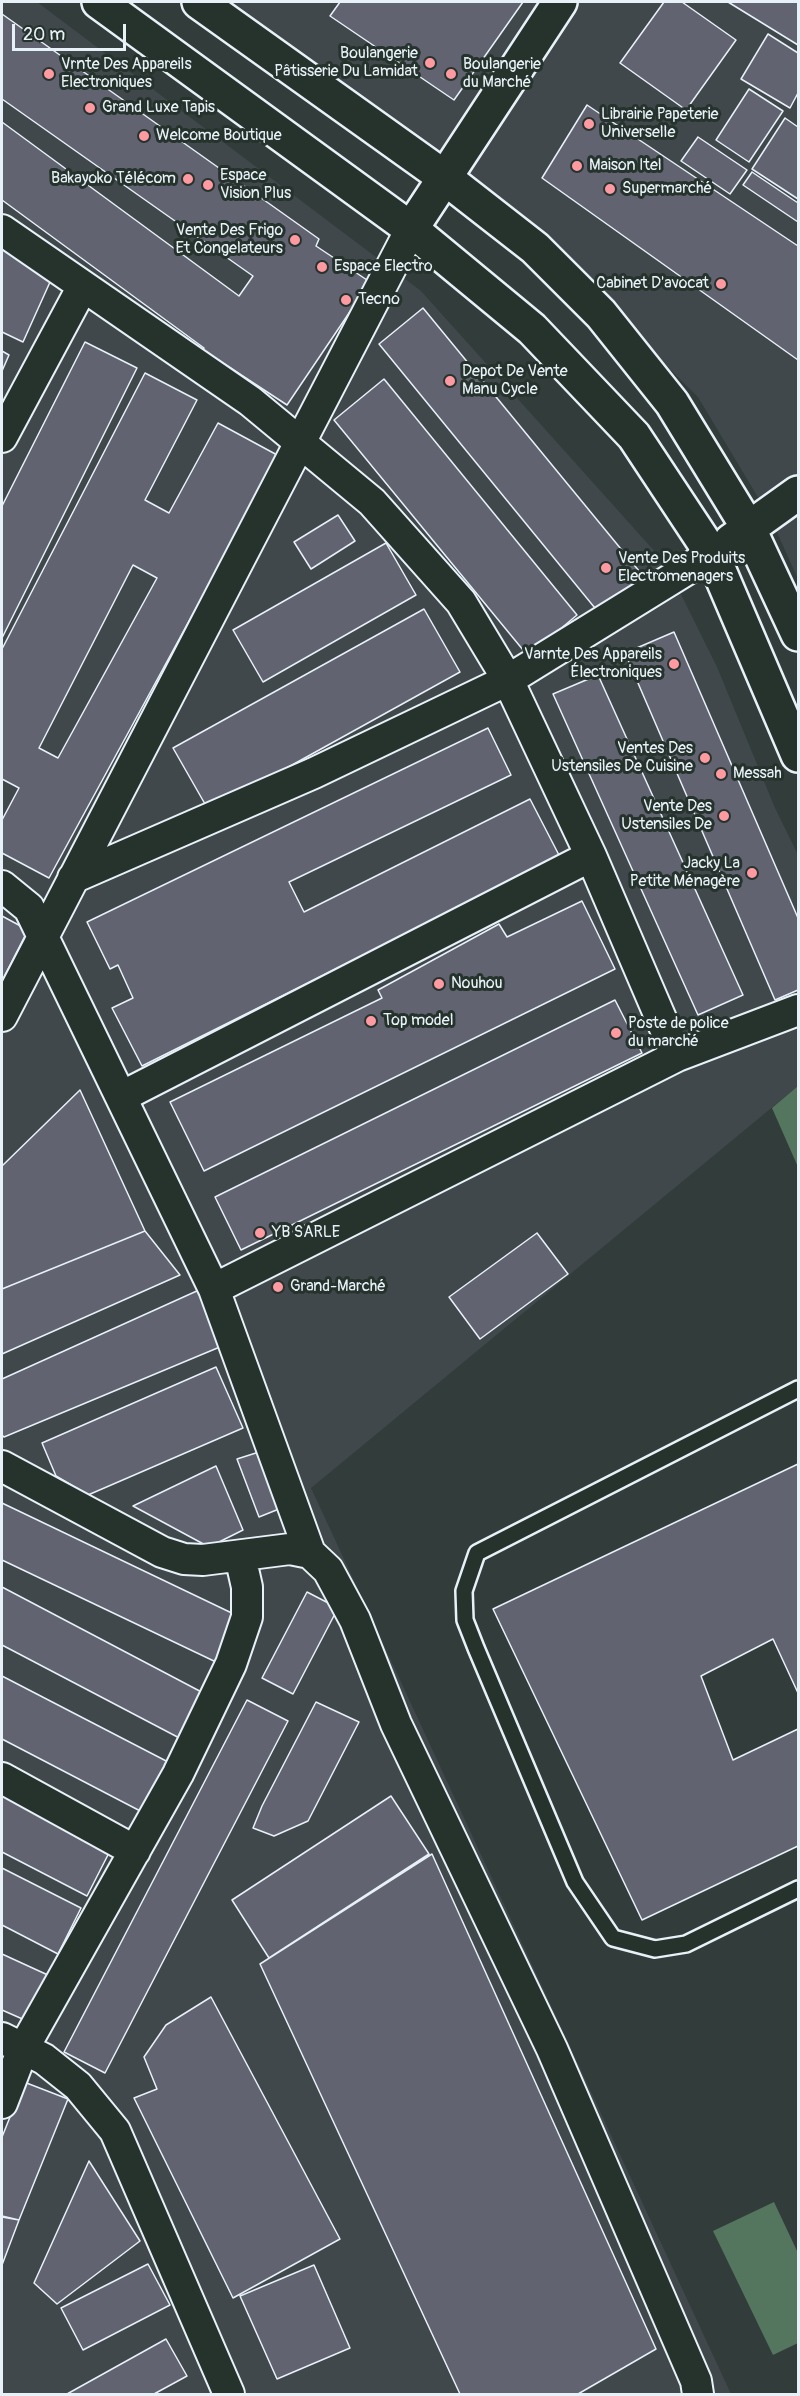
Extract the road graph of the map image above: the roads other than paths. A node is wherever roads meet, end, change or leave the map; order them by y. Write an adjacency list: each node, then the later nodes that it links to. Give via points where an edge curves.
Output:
1 (99, 2): 5 (main road)
2 (199, 2): 4 (main road)
3 (560, 2): 4 (main road)
4 (444, 177): 5 (main road); 11 (main road, via 535,248 601,314 672,403)
5 (411, 229): 9 (street); 12 (main road, via 532,329 634,436)
6 (2, 230): 7 (street)
7 (82, 286): 8 (street); 9 (street, via 250,401)
8 (2, 437)
9 (300, 443): 14 (street, via 372,502 460,602); 17 (street)
10 (798, 493): 11 (main road)
11 (749, 529): 12 (main road); 13 (main road)
12 (712, 554): 14 (street); 15 (main road)
13 (798, 634)
14 (508, 680): 16 (street); 17 (street, via 314,773)
15 (798, 755)
16 (591, 856): 22 (street); 23 (street)
17 (73, 878): 19 (street)
18 (2, 886): 19 (street, via 29,908)
19 (43, 936): 21 (street); 23 (street)
20 (798, 1010): 22 (street)
21 (2, 1016)
22 (677, 1056): 24 (street)
23 (121, 1097): 24 (street)
24 (214, 1289): 27 (street)
25 (798, 1389): 31 (lane, via 477,1553 464,1591 465,1620 575,1882 613,1938 655,1949 686,1944)
26 (2, 1466): 28 (street, via 162,1551 184,1559)
27 (310, 1553): 28 (street, via 290,1549); 35 (street, via 328,1570 355,1620 396,1724 552,2049 696,2381)
28 (240, 1556): 30 (street, via 247,1587 247,1617 231,1664 178,1774)
29 (2, 1779): 30 (street)
30 (135, 1851): 32 (street)
31 (798, 1889)
32 (12, 2043): 33 (street); 34 (street, via 44,2059 78,2086 115,2131)
33 (2, 2103)
34 (229, 2394)
35 (698, 2394)

